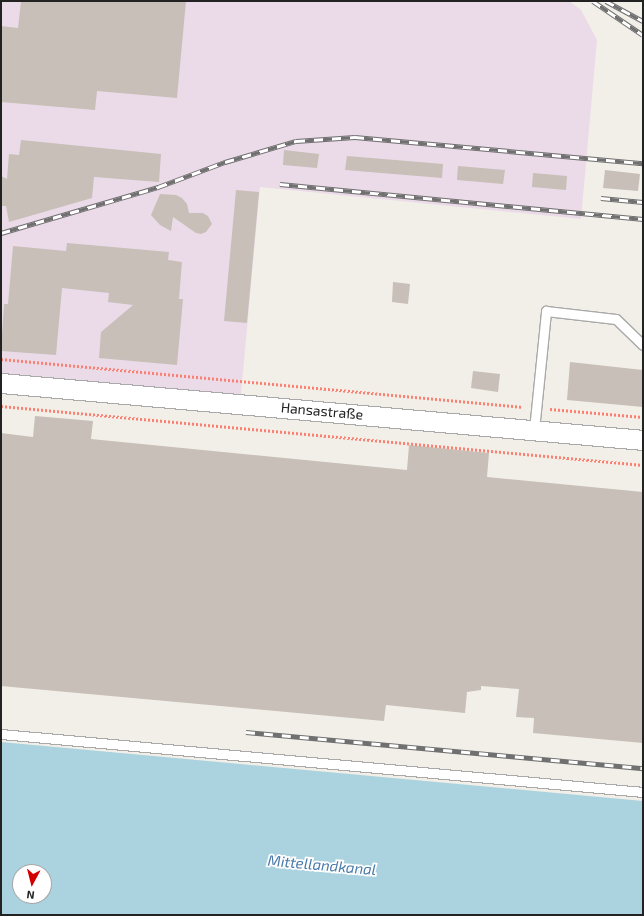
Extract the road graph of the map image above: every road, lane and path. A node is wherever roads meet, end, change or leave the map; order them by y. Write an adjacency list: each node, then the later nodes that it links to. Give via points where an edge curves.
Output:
1 (643, 345): 5 (lane, via 616,319 546,311)
2 (1, 358): 5 (path)
3 (1, 384): 7 (street, Hansastraße)
4 (1, 406): 9 (path)
5 (535, 408): 6 (path); 7 (lane)
6 (643, 416)
7 (534, 430): 8 (street, Hansastraße)
8 (643, 440)
9 (643, 465)
10 (1, 734): 11 (lane)
11 (643, 792)

